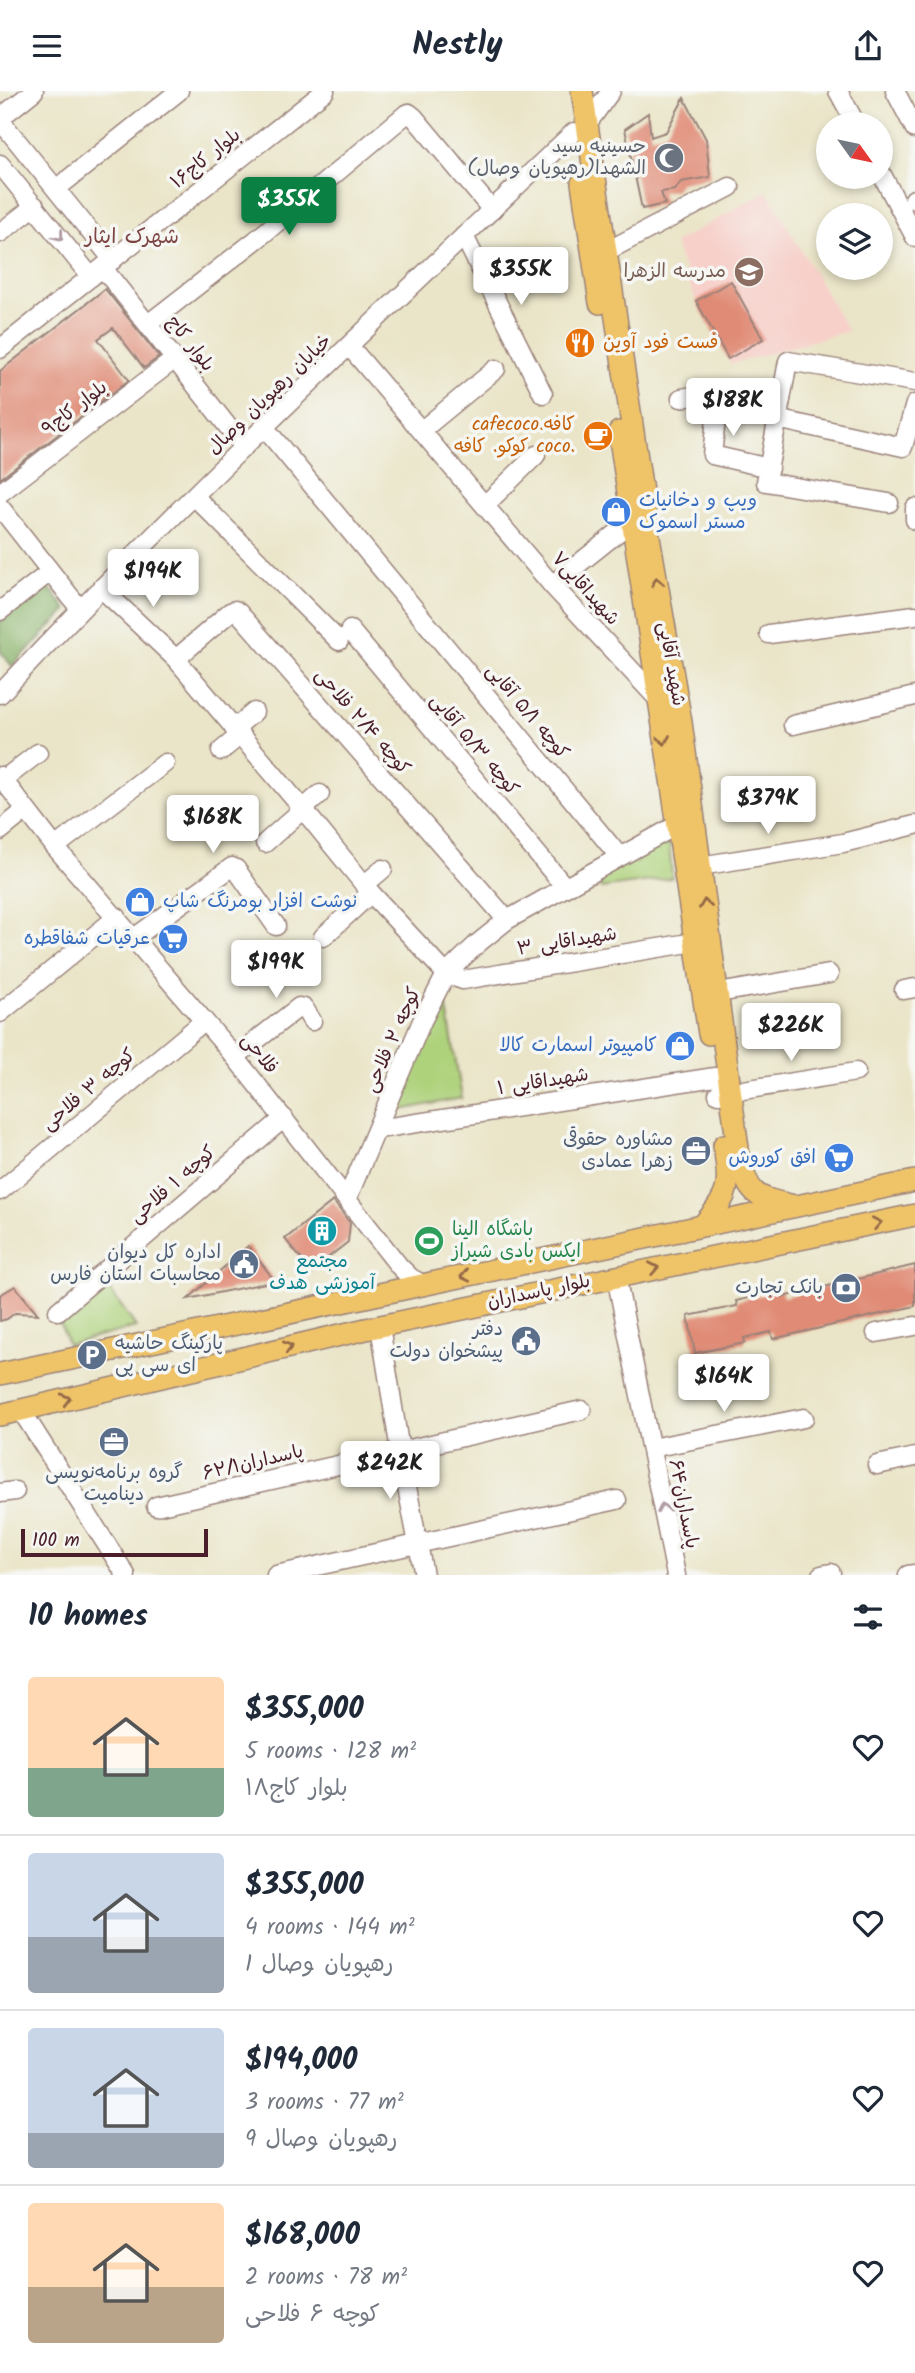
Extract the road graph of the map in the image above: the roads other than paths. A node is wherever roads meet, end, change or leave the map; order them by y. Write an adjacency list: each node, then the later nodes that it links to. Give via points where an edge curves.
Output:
1 (34, 91): 10 (street)
2 (179, 91): 16 (street)
3 (325, 91): 24 (street, بلوار کاج۱۶)
4 (567, 91): 11 (main road, شهید آقایی)
5 (582, 91): 11 (main road, شهید آقایی)
6 (611, 91): 11 (street, خیابان رهپویان وصال)
7 (838, 91): 9 (street)
8 (895, 91): 12 (street)
9 (849, 112)
10 (0, 119): 13 (street, بلوار کاج)
11 (580, 128): 19 (street, خیابان رهپویان وصال); 23 (main road, شهید آقایی); 36 (main road, شهید آقایی)
12 (915, 129)
13 (27, 152): 14 (street); 16 (street, بلوار کاج)
14 (2, 167): 18 (street, بلوار کاج)
15 (730, 187): 23 (street)
16 (56, 189): 24 (street, بلوار کاج)
17 (890, 189): 22 (street)
18 (35, 206): 20 (street); 24 (street, بلوار کاج, one-way to 24)
19 (492, 210): 21 (street, خیابان رهپویان وصال); 25 (street, via 409,113)
20 (0, 233)
21 (464, 236): 26 (street, خیابان رهپویان وصال); 32 (street)
22 (915, 237)
23 (607, 251): 36 (main road, شهید آقایی)
24 (102, 268): 25 (street, بلوار کاج); 27 (street, بلوار کاج۱۶)
25 (148, 324): 28 (street, بلوار کاج)
26 (350, 347): 38 (street, خیابان رهپویان وصال); 39 (street, شهیداقایی۷)
27 (0, 349)
28 (175, 359): 40 (street, بلوار کاج); 43 (street, بلوار کاج۹)
29 (496, 369): 39 (street)
30 (915, 381): 34 (street, via 788,361)
31 (719, 392): 33 (street); 34 (street); 42 (street, via 712,455)
32 (543, 394)
33 (681, 398)
34 (781, 399): 37 (street)
35 (915, 405): 37 (street, via 903,447)
36 (624, 411): 50 (main road, شهید آقایی); 78 (main road, شهید آقایی, one-way to 36, via 681,722)
37 (776, 419): 42 (street)
38 (264, 427): 40 (street, خیابان رهپویان وصال); 77 (street, کوچه ۵/۱ آقایی)
39 (422, 430): 46 (street, شهیداقایی۷)
40 (244, 447): 44 (street, خیابان رهپویان وصال)
41 (537, 455): 46 (street)
42 (769, 468): 45 (street, via 766,482)
43 (0, 493)
44 (195, 497): 53 (street, خیابان رهپویان وصال); 80 (street, کوچه ۵/۳ آقایی, via 345,636)
45 (889, 503)
46 (485, 505): 52 (street, شهیداقایی۷)
47 (0, 507): 51 (street)
48 (915, 508): 49 (street)
49 (915, 520)
50 (631, 522): 52 (street); 61 (main road, شهید آقایی)
51 (50, 572): 54 (street); 55 (street)
52 (552, 585): 61 (street, شهیداقایی۷)
53 (101, 588): 54 (street, خیابان رهپویان وصال); 58 (street)
54 (80, 609): 59 (street, خیابان رهپویان وصال)
55 (0, 611)
56 (915, 615): 57 (street)
57 (769, 634)
58 (176, 659): 64 (street); 83 (street, کوچه ۲/۴ فلاحی, via 230,612 239,613)
59 (0, 694)
60 (915, 696): 63 (street)
61 (658, 699): 72 (main road, شهید آقایی, one-way to 72)
62 (254, 712): 64 (street)
63 (793, 725)
64 (236, 732): 65 (street); 70 (street)
65 (221, 751)
66 (38, 753): 68 (street)
67 (166, 763): 76 (street)
68 (2, 778): 71 (street, فلاحی)
69 (320, 794): 70 (street)
70 (302, 809): 75 (street); 81 (street)
71 (26, 810): 74 (street); 76 (street, فلاحی)
72 (677, 825): 77 (street, کوچه ۲ فلاحی); 87 (main road, شهید آقایی)
73 (915, 825): 78 (street, via 843,843)
74 (0, 831)
75 (265, 843)
76 (55, 846): 82 (street, فلاحی)
77 (619, 856): 80 (street, کوچه ۲ فلاحی)
78 (700, 866): 90 (main road, شهید آقایی, one-way to 78)
79 (383, 869): 81 (street)
80 (565, 887): 83 (street, کوچه ۲ فلاحی)
81 (367, 889): 85 (street); 88 (street)
82 (117, 917): 86 (street, فلاحی); 91 (street)
83 (507, 920): 88 (street, کوچه ۲ فلاحی)
84 (276, 926): 86 (street, via 232,867)
85 (323, 937)
86 (134, 938): 92 (street, فلاحی)
87 (695, 942): 88 (street, ۳ شهیداقایی, via 463,980); 96 (main road, شهید آقایی)
88 (446, 974): 98 (street, کوچه ۲ فلاحی)
89 (829, 974): 90 (street)
90 (718, 993): 96 (main road, شهید آقایی)
91 (0, 1013)
92 (204, 1021): 94 (street, فلاحی); 101 (street, کوچه ۳ فلاحی)
93 (312, 1021): 94 (street, via 299,1007)
94 (235, 1057): 97 (street, فلاحی)
95 (856, 1072): 96 (street, ۱ شهیداقایی)
96 (722, 1088): 98 (street, ۱ شهیداقایی); 100 (main road, شهید آقایی, via 739,1156)
97 (284, 1118): 102 (street, فلاحی); 110 (street, کوچه ۱ فلاحی)
98 (378, 1129): 102 (street, کوچه ۲ فلاحی)
99 (915, 1181): 103 (main road, بلوار پاسداران)
100 (736, 1182): 103 (main road, via 760,1196); 105 (main road)
101 (0, 1191)
102 (347, 1199): 106 (street, فلاحی)
103 (795, 1206): 105 (main road, بلوار پاسداران)
104 (915, 1215): 107 (main road, بلوار پاسداران, one-way to 104)
105 (703, 1225): 108 (main road, بلوار پاسداران, one-way to 108)
106 (399, 1266): 108 (street, فلاحی); 109 (street, via 395,1282)
107 (616, 1276): 112 (main road, بلوار پاسداران); 120 (street, پاسداران۶۴)
108 (424, 1285): 109 (main road, بلوار پاسداران)
109 (382, 1293): 114 (main road, بلوار پاسداران)
110 (58, 1311)
111 (915, 1325): 113 (street)
112 (380, 1326): 116 (main road, بلوار پاسداران, one-way to 112); 121 (street)
113 (876, 1333)
114 (133, 1346): 115 (main road, بلوار پاسداران); 116 (main road)
115 (0, 1374)
116 (143, 1380): 118 (main road, بلوار پاسداران, one-way to 116)
117 (582, 1410): 121 (street, پاسداران۶۲/۱)
118 (10, 1413): 128 (street)
119 (804, 1417): 120 (street)
120 (651, 1447): 131 (street, پاسداران۶۴, one-way to 120)
121 (400, 1451): 125 (street, پاسداران۶۲/۱); 126 (street)
122 (915, 1457): 123 (street)
123 (877, 1465)
124 (617, 1500): 126 (street)
125 (156, 1506)
126 (418, 1544): 129 (street); 130 (street)
127 (915, 1574): 132 (street)
128 (126, 1575)
129 (276, 1575)
130 (424, 1575)
131 (676, 1575)
132 (908, 1575)

